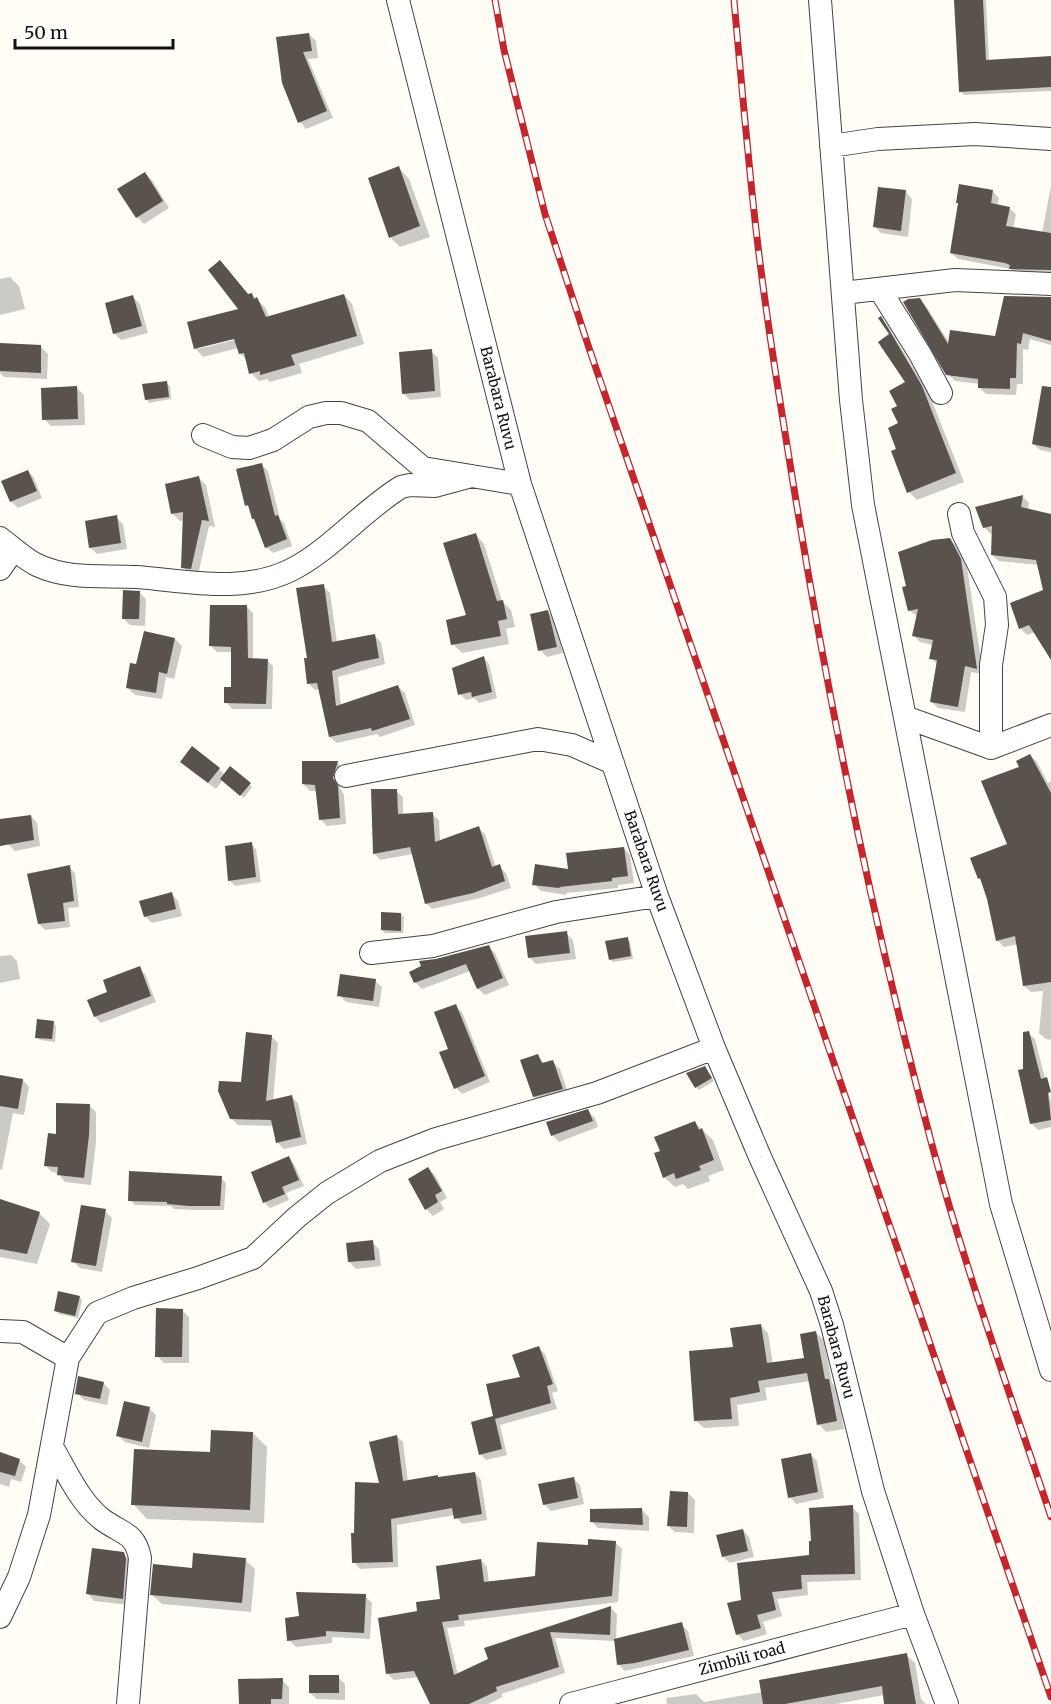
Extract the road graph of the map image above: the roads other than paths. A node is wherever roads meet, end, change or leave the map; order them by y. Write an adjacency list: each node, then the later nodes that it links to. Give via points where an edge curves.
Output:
1 (398, 0): 11 (street, Barabara Ruvu)
2 (820, 0): 4 (street)
3 (1051, 139): 4 (street, via 975,134 878,139)
4 (831, 146): 7 (street)
5 (1051, 284): 6 (street, via 955,280)
6 (880, 290): 7 (street); 8 (street)
7 (843, 293): 15 (street, via 863,505)
8 (942, 393)
9 (203, 435): 10 (street, via 232,447 249,448 273,440 309,417 341,413 368,421 423,468)
10 (472, 476): 11 (street); 13 (street, via 435,486 401,487 343,535 290,570 254,582 213,585 67,574 37,565)
11 (520, 484): 18 (street, Barabara Ruvu)
12 (959, 514): 17 (street, via 963,533 995,597)
13 (7, 543): 14 (street)
14 (0, 569)
15 (904, 717): 17 (street); 25 (street, via 1001,1204)
16 (1051, 725): 17 (street)
17 (991, 748)
18 (613, 763): 19 (street, via 572,745 538,740); 20 (street, Barabara Ruvu)
19 (346, 776)
20 (657, 896): 21 (street, via 556,912 433,946); 22 (street, Barabara Ruvu)
21 (371, 953)
22 (714, 1048): 24 (street, via 597,1093 436,1139 380,1161 327,1193 253,1258 97,1313); 27 (street, Barabara Ruvu, via 821,1291 873,1491)
23 (0, 1331): 24 (street, via 23,1332)
24 (68, 1358): 26 (street)
25 (1051, 1370)
26 (52, 1447): 28 (street, via 39,1515 19,1577); 29 (street, via 93,1511 129,1534 138,1545 141,1558)
27 (913, 1614): 30 (street, Zimbili road); 31 (street, Barabara Ruvu)
28 (0, 1617)
29 (128, 1704)
30 (571, 1704)
31 (947, 1704)

